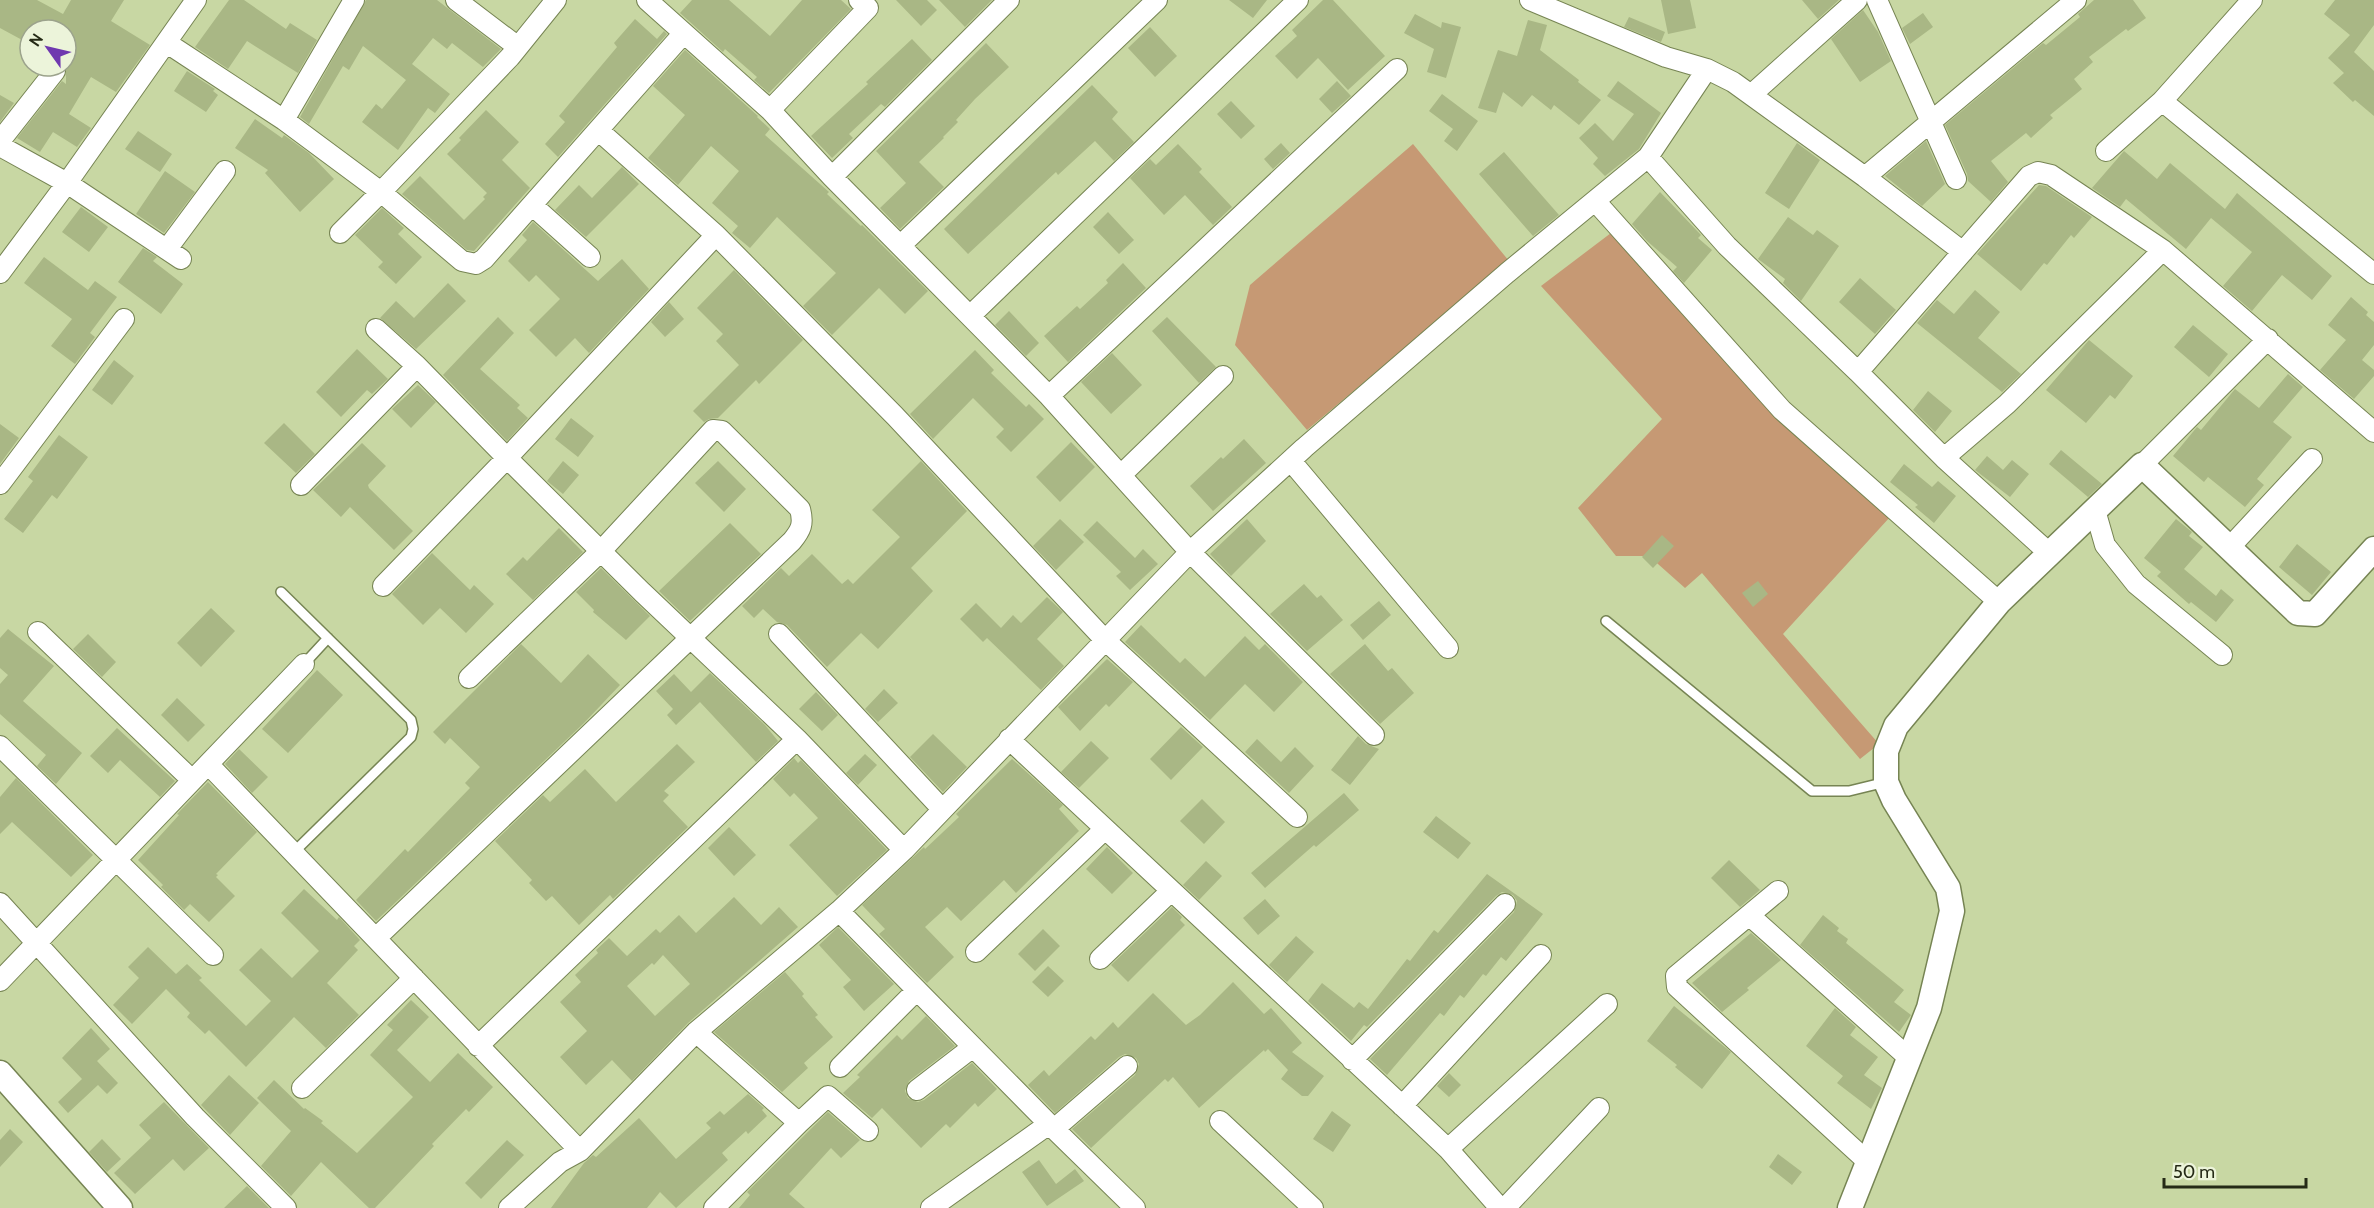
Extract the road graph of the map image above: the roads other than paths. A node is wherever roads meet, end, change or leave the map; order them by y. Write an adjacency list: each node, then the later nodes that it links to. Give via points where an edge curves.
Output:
1 (196, 0): 16 (street)
2 (354, 0): 24 (street)
3 (456, 0): 17 (street)
4 (556, 0): 17 (street)
5 (647, 0): 15 (street)
6 (1009, 0): 32 (street)
7 (1157, 0): 41 (street)
8 (1298, 0): 47 (street)
9 (1530, 0): 19 (street, via 1666,57)
10 (1857, 0): 21 (street)
11 (1877, 0): 25 (street)
12 (2076, 0): 25 (street)
13 (2252, 0): 22 (street)
14 (868, 3): 23 (street)
15 (683, 34): 23 (street); 26 (street)
16 (167, 43): 24 (street); 35 (street)
17 (518, 47): 36 (street)
18 (1397, 69): 54 (street)
19 (1707, 69): 21 (street); 30 (street)
20 (50, 78): 27 (street)
21 (1751, 95): 33 (street)
22 (2162, 101): 29 (street); 46 (street)
23 (770, 110): 32 (street)
24 (284, 120): 36 (street)
25 (1930, 122): 33 (street); 34 (street)
26 (598, 130): 38 (street); 40 (street)
27 (0, 141)
28 (0, 146): 35 (street)
29 (2106, 151)
30 (1648, 157): 37 (street); 52 (street, via 1727,246)
31 (225, 171): 35 (street, via 174,254)
32 (832, 177): 41 (street)
33 (1865, 177): 43 (street)
34 (1956, 179)
35 (67, 183): 45 (street)
36 (381, 192): 38 (street, via 468,264 484,259); 39 (street)
37 (1596, 202): 59 (street, via 1507,273); 72 (street, via 1782,410)
38 (533, 206): 44 (street)
39 (340, 233)
40 (716, 235): 56 (street); 78 (street, via 895,416)
41 (901, 245): 47 (street)
42 (2163, 250): 43 (street, via 2051,175 2038,172 2029,176); 50 (street); 57 (street, via 2007,404)
43 (1963, 252): 52 (street)
44 (590, 257)
45 (0, 273)
46 (2374, 274)
47 (971, 315): 54 (street)
48 (124, 319): 62 (street)
49 (376, 329): 51 (street)
50 (2268, 339): 55 (street); 60 (street)
51 (417, 366): 56 (street); 63 (street)
52 (1858, 372): 57 (street)
53 (1223, 376): 61 (street)
54 (1049, 396): 61 (street)
55 (2374, 432)
56 (507, 458): 67 (street); 70 (street)
57 (1944, 458): 69 (street)
58 (2312, 459): 65 (street)
59 (1291, 460): 68 (street); 79 (street)
60 (2142, 465): 64 (street); 65 (street)
61 (1121, 475): 68 (street)
62 (0, 484)
63 (301, 485)
64 (2095, 510): 69 (street); 80 (street, via 2105,545 2136,584)
65 (2229, 548): 66 (street, via 2298,613 2315,614)
66 (2374, 549)
67 (601, 551): 77 (street); 77 (street, via 707,435 713,430 722,431 800,509 803,520 792,541); 82 (street)
68 (1190, 552): 78 (street); 83 (street)
69 (2049, 553): 72 (street)
70 (383, 586)
71 (281, 592): 76 (lane)
72 (1999, 602): 89 (street, via 1896,726 1886,751)
73 (1606, 621): 89 (lane, via 1812,791 1849,791)
74 (38, 632): 88 (street)
75 (779, 634): 90 (street)
76 (328, 638): 81 (lane); 94 (lane, via 411,720 413,729 411,736)
77 (690, 638): 84 (street); 102 (street)
78 (1105, 640): 85 (street); 91 (street)
79 (1448, 648)
80 (2222, 655)
81 (304, 664): 87 (street)
82 (469, 678)
83 (1374, 735)
84 (797, 739): 93 (street); 113 (street)
85 (1009, 739): 90 (street); 92 (street)
86 (0, 746): 95 (street)
87 (209, 765): 88 (street); 94 (street)
88 (192, 780): 95 (street)
89 (1886, 782): 115 (street, via 1948,888 1952,911 1929,1008)
90 (942, 809): 93 (street)
91 (1297, 817)
92 (1105, 829): 96 (street); 104 (street)
93 (904, 850): 100 (street)
94 (293, 853): 102 (street)
95 (116, 861): 103 (street); 105 (street)
96 (1171, 891): 107 (street); 116 (street)
97 (1778, 891): 101 (street)
98 (0, 903): 103 (street)
99 (1505, 904): 116 (street)
100 (839, 911): 110 (street); 112 (street)
101 (1749, 915): 115 (street); 130 (street, via 1676,976 1677,987)
102 (376, 938): 108 (street)
103 (37, 944): 109 (street); 132 (street, via 195,1117)
104 (976, 952)
105 (213, 955)
106 (1541, 955): 122 (street)
107 (1100, 959)
108 (414, 978): 113 (street); 120 (street)
109 (0, 981)
110 (917, 990): 114 (street); 118 (street)
111 (1607, 1004): 128 (street)
112 (696, 1032): 125 (street); 129 (street)
113 (478, 1046): 129 (street)
114 (973, 1047): 121 (street); 126 (street)
115 (1909, 1058): 130 (street)
116 (1352, 1060): 122 (street)
117 (1127, 1066): 126 (street)
118 (840, 1067)
119 (0, 1073): 131 (street)
120 (302, 1088)
121 (916, 1090)
122 (1402, 1106): 128 (street)
123 (1599, 1108): 138 (street)
124 (1220, 1120): 137 (street)
125 (799, 1123): 127 (street, via 828,1096); 134 (street)
126 (1051, 1127): 135 (street); 136 (street)
127 (868, 1131)
128 (1448, 1149): 138 (street)
129 (580, 1151): 133 (street, via 560,1162)
130 (1868, 1162): 139 (street)
131 (120, 1208)
132 (286, 1208)
133 (508, 1208)
134 (714, 1208)
135 (931, 1208)
136 (1135, 1208)
137 (1313, 1208)
138 (1502, 1208)
139 (1850, 1208)

